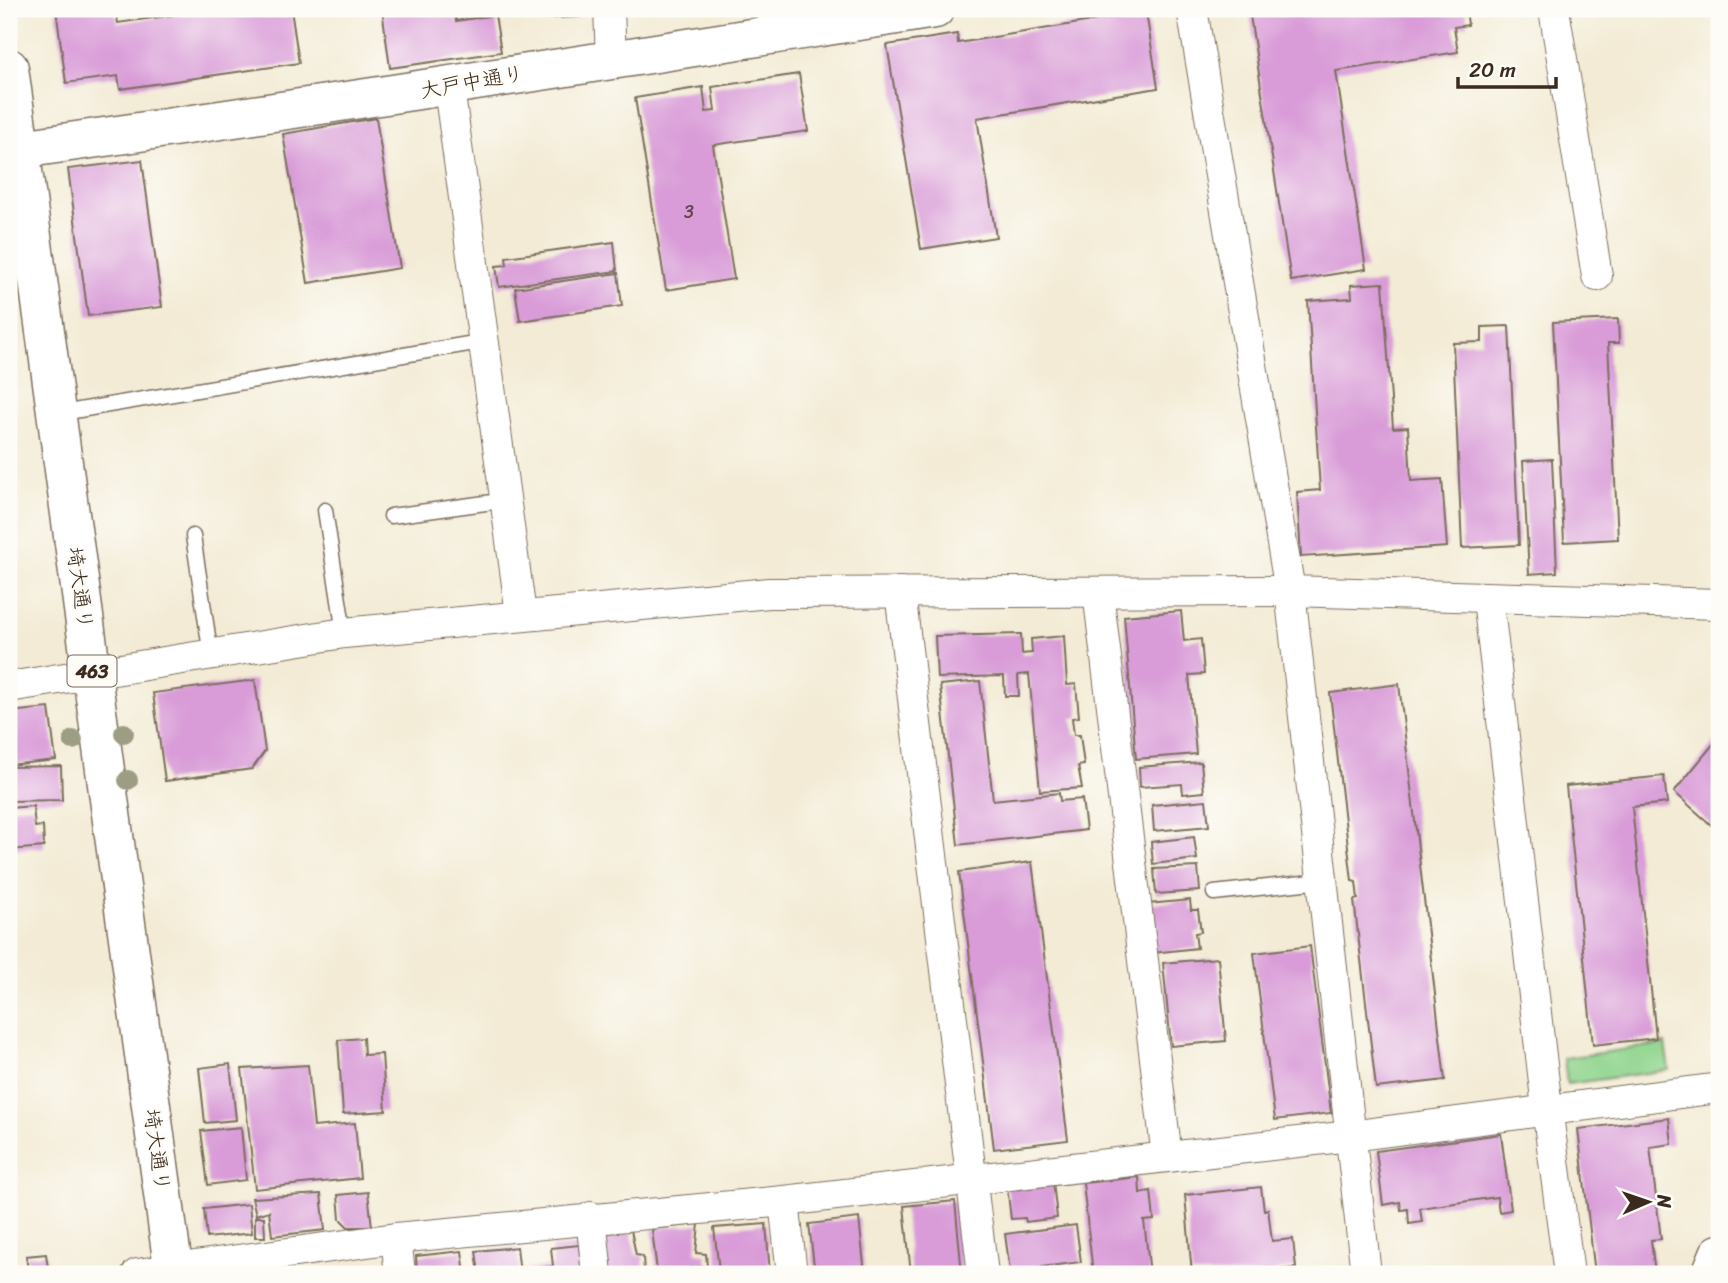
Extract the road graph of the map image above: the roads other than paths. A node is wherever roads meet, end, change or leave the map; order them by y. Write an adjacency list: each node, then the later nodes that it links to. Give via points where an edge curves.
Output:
1 (609, 9): 5 (street)
2 (935, 9): 5 (main road, 大戸中通り)
3 (1192, 9): 16 (street)
4 (1554, 9): 9 (street)
5 (611, 60): 7 (main road, 大戸中通り)
6 (9, 68): 8 (main road, 埼大通り / 463)
7 (449, 88): 8 (main road, 大戸中通り); 10 (street)
8 (14, 150): 11 (main road, 埼大通り / 463)
9 (1597, 276)
10 (486, 341): 11 (lane); 12 (street)
11 (55, 414): 24 (main road, 埼大通り / 463)
12 (507, 500): 14 (lane); 21 (street)
13 (325, 510): 22 (lane)
14 (391, 516)
15 (193, 536): 23 (lane)
16 (1290, 591): 18 (street); 19 (street); 26 (street)
17 (900, 592): 18 (street); 21 (street, via 769,593); 32 (street)
18 (1098, 592): 31 (street)
19 (1488, 599): 20 (street); 29 (street)
20 (1719, 604)
21 (521, 614): 22 (street)
22 (344, 633): 23 (street)
23 (211, 656): 24 (street)
24 (92, 674): 25 (street); 37 (main road, 埼大通り / 463)
25 (9, 687)
26 (1321, 881): 27 (lane); 30 (street)
27 (1214, 893)
28 (1719, 1088): 29 (street)
29 (1546, 1108): 30 (street); 43 (street)
30 (1350, 1136): 31 (street); 42 (street)
31 (1167, 1157): 32 (street)
32 (972, 1179): 33 (street); 41 (street)
33 (784, 1201): 34 (street); 40 (street)
34 (591, 1217): 35 (street); 39 (street)
35 (396, 1238): 37 (street); 38 (street)
36 (1719, 1254): 44 (main road)
37 (161, 1273)
38 (400, 1274)
39 (597, 1274)
40 (793, 1274)
41 (983, 1274)
42 (1366, 1274)
43 (1569, 1274)
44 (1711, 1274)

